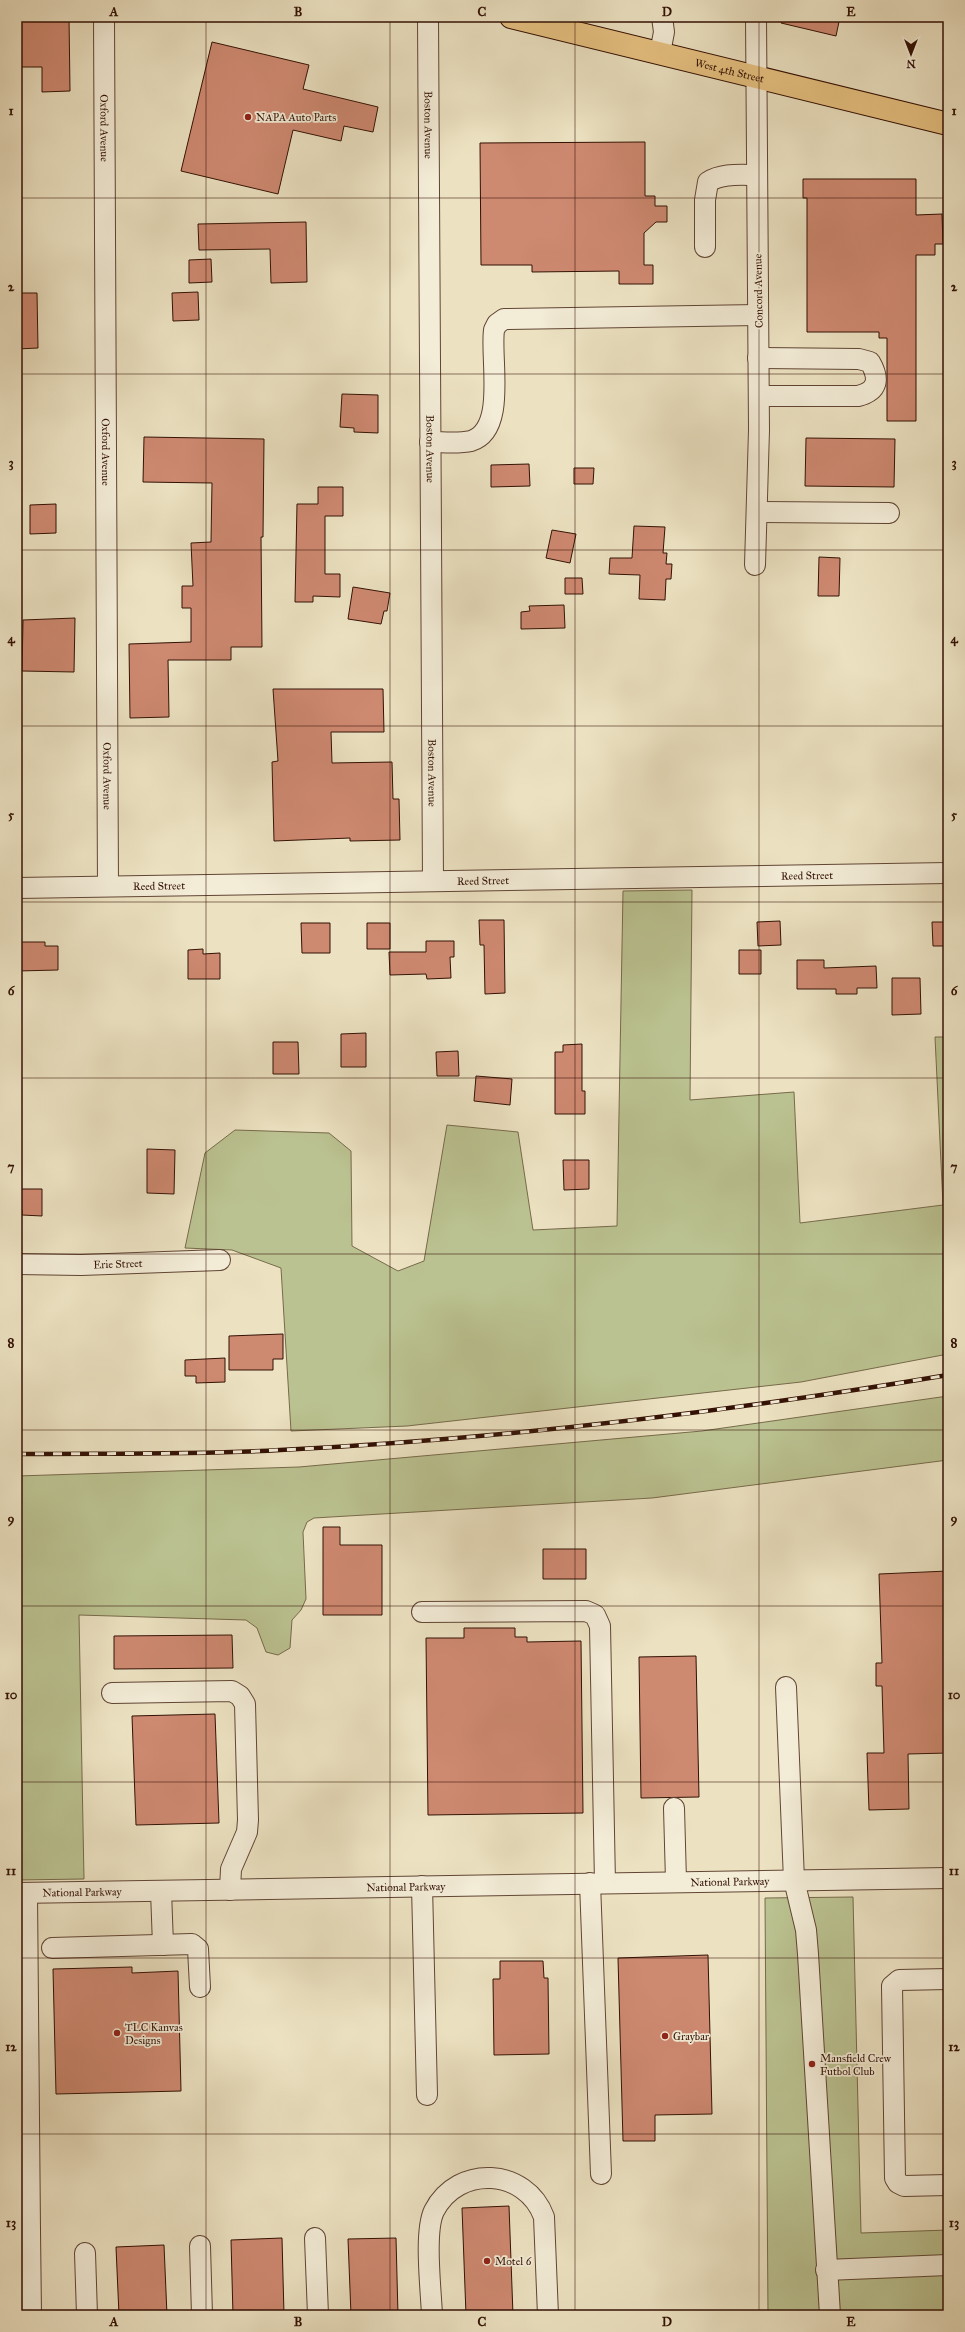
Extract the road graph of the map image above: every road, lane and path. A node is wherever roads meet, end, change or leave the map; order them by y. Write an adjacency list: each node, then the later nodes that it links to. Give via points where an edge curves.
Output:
1 (104, 17): 21 (street, Oxford Avenue)
2 (428, 17): 15 (street, Boston Avenue)
3 (511, 17): 6 (main road, West 4th Street)
4 (662, 17): 7 (street, via 664,32)
5 (756, 17): 8 (street, Concord Avenue)
6 (554, 22): 7 (main road, West 4th Street)
7 (660, 53): 8 (main road, West 4th Street)
8 (756, 77): 9 (main road, West 4th Street); 10 (street, Concord Avenue)
9 (948, 124)
10 (756, 175): 11 (street, via 725,176 708,182 705,200); 12 (street, Concord Avenue)
11 (705, 247)
12 (758, 315): 13 (street, Concord Avenue); 15 (street, via 504,319 494,330 493,409 489,426 482,435 471,440)
13 (758, 358): 14 (street, Concord Avenue); 14 (street, via 859,359 870,362 876,378 869,394 858,396)
14 (759, 396): 16 (street, Concord Avenue)
15 (430, 442): 20 (street, Boston Avenue)
16 (757, 512): 17 (street); 18 (street, Concord Avenue)
17 (889, 513)
18 (755, 565)
19 (948, 873): 20 (street, Reed Street)
20 (433, 881): 21 (street, Reed Street)
21 (108, 886): 22 (street, Reed Street)
22 (17, 888)
23 (220, 1260): 24 (street, Erie Street, via 81,1265)
24 (17, 1264)
25 (422, 1612): 32 (street, via 586,1611 595,1615 600,1626)
26 (786, 1687): 30 (street)
27 (112, 1693): 35 (street, via 232,1691 240,1696 245,1704 248,1820 247,1832 232,1869)
28 (674, 1808): 31 (street)
29 (948, 1878): 30 (street, National Parkway)
30 (794, 1880): 31 (street, National Parkway); 49 (street, via 806,1930)
31 (676, 1881): 32 (street, National Parkway)
32 (597, 1883): 33 (street, National Parkway); 42 (street)
33 (422, 1886): 35 (street, National Parkway); 41 (street)
34 (162, 1890): 35 (street, National Parkway); 36 (street, National Parkway); 37 (street)
35 (230, 1890)
36 (22, 1893): 44 (street)
37 (163, 1945): 38 (street); 40 (street, via 196,1945)
38 (52, 1948)
39 (948, 1979): 43 (street, via 899,1980 892,1986 896,2178 898,2184 904,2186)
40 (200, 1987)
41 (427, 2095)
42 (602, 2174)
43 (948, 2185)
44 (23, 2231): 50 (street)
45 (315, 2238): 53 (street)
46 (200, 2246): 52 (street)
47 (86, 2253): 51 (street)
48 (948, 2265): 49 (street)
49 (826, 2270): 56 (street)
50 (31, 2315)
51 (88, 2315)
52 (202, 2315)
53 (318, 2315)
54 (432, 2315): 55 (street, via 429,2230 434,2212 444,2197 456,2187 474,2179 489,2178 507,2180 521,2186 540,2205 544,2217)
55 (548, 2315)
56 (830, 2315)

